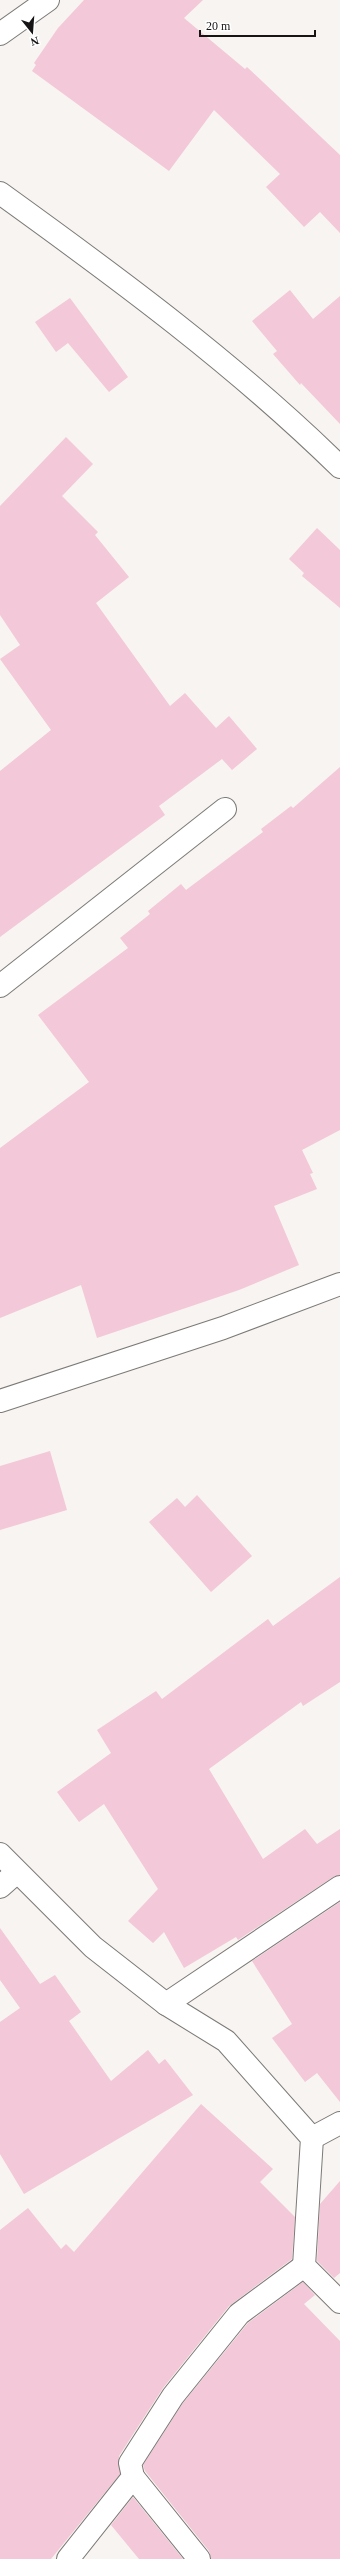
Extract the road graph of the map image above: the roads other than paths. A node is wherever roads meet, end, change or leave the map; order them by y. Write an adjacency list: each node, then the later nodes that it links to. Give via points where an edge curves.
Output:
1 (48, 0): 2 (street)
2 (0, 34)
3 (0, 193): 4 (street, via 166,316 287,415)
4 (340, 467)
5 (225, 809): 6 (street)
6 (0, 986)
7 (340, 1284): 8 (street, via 223,1328)
8 (0, 1401)
9 (0, 1854): 10 (street)
10 (17, 1872): 11 (street); 13 (street, via 93,1947)
11 (0, 1887)
12 (340, 1887): 13 (street)
13 (166, 2004): 15 (street, via 226,2041)
14 (340, 2123): 15 (street)
15 (312, 2138): 16 (street)
16 (304, 2266): 17 (street); 18 (street, via 239,2314 173,2396 130,2463)
17 (340, 2302)
18 (133, 2477): 19 (street); 20 (street)
19 (68, 2559)
20 (199, 2559)

